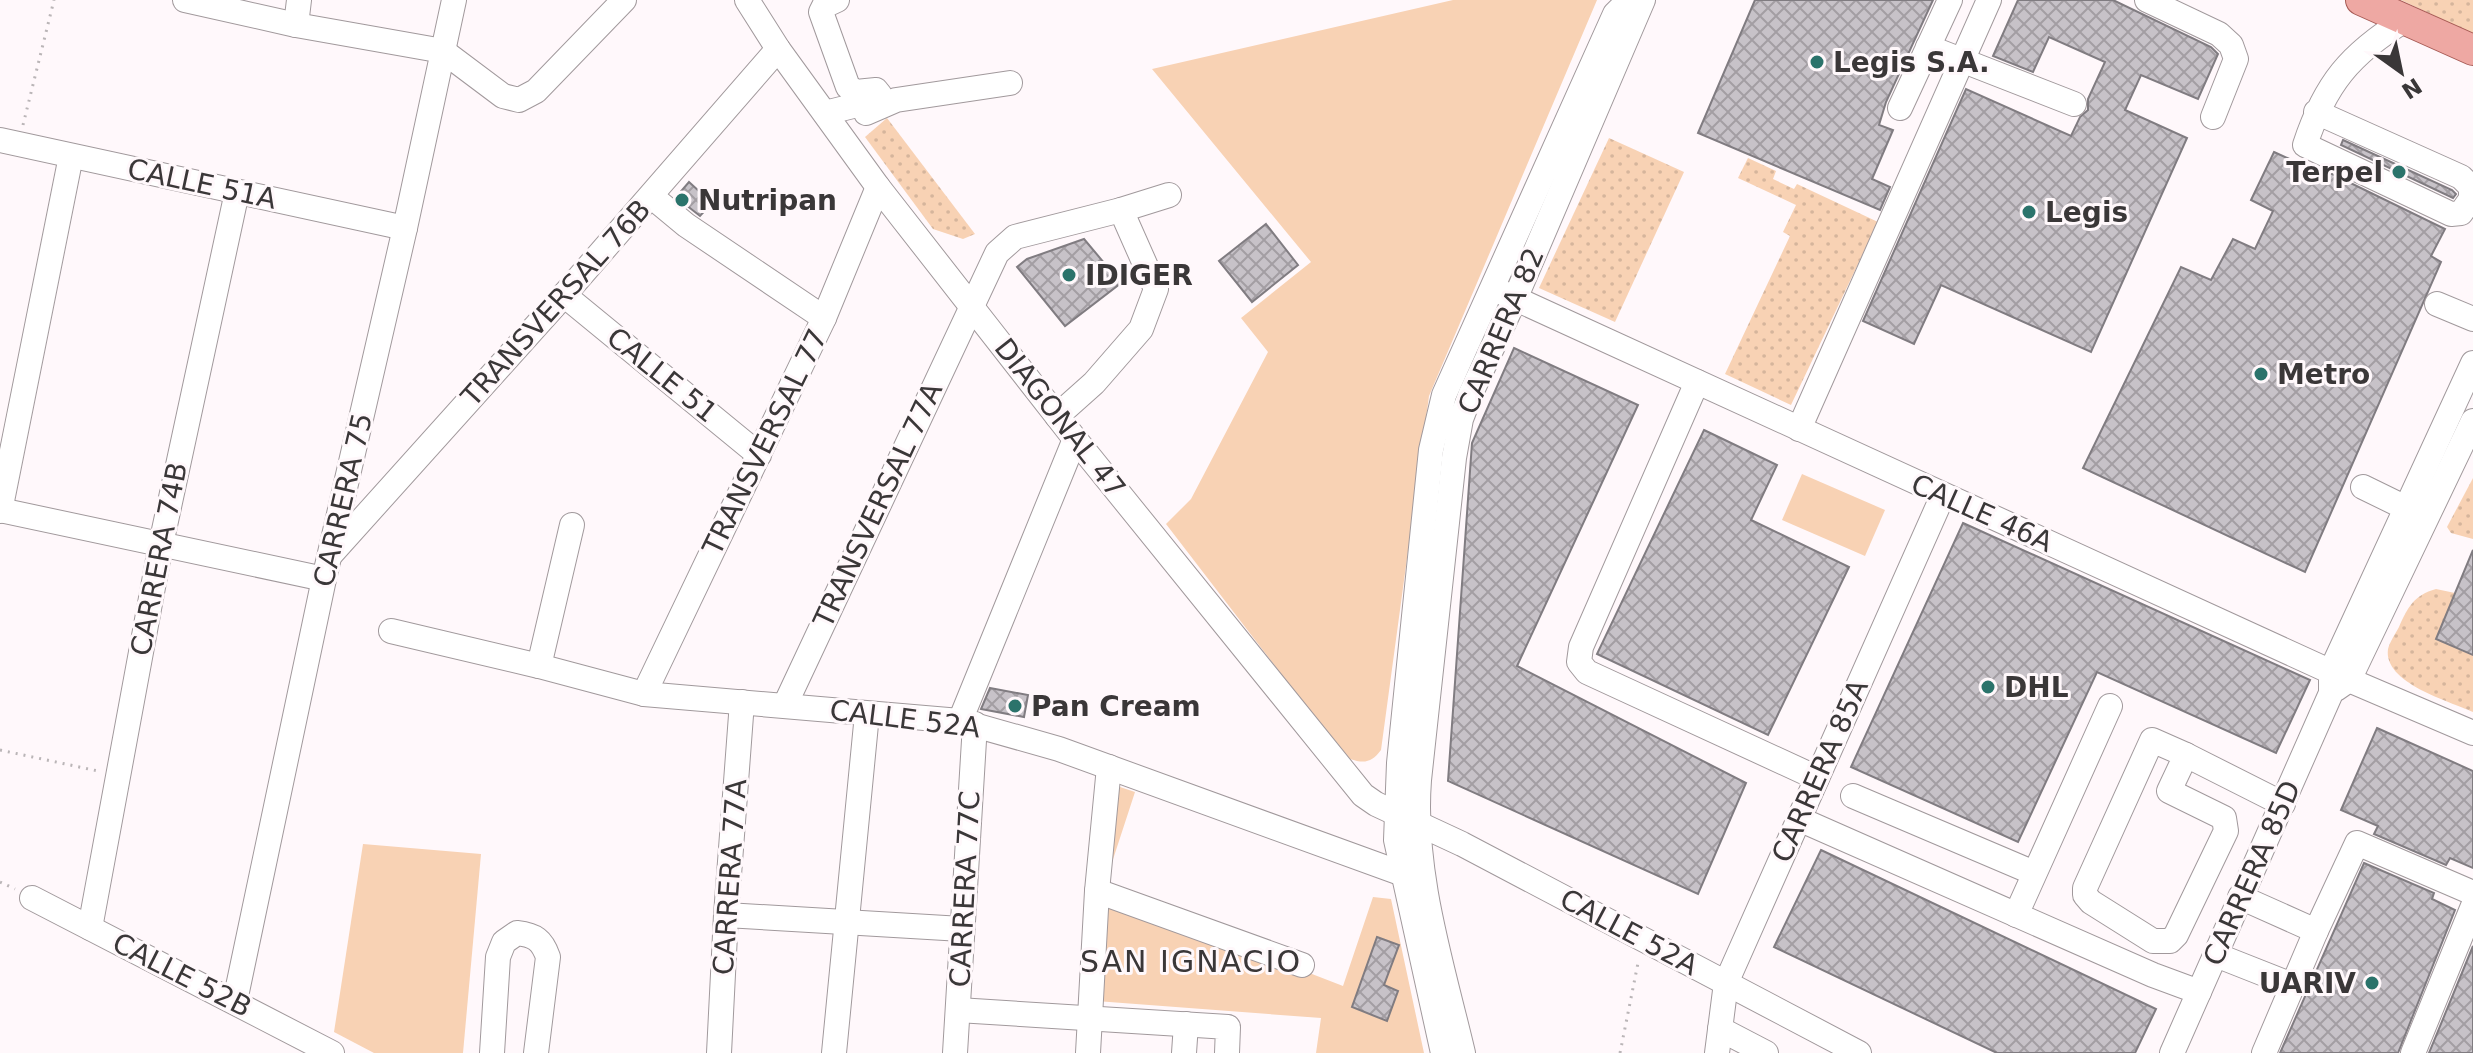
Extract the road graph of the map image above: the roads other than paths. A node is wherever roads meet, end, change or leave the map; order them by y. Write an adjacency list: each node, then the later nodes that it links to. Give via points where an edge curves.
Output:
1 (185, 0): 14 (street)
2 (299, 0): 14 (street)
3 (454, 0): 18 (street, CARRERA 75)
4 (624, 0): 18 (street, via 536,91 519,100 503,96)
5 (747, 0): 16 (street, DIAGONAL 47)
6 (837, 0): 25 (street, via 821,12 848,87 880,95)
7 (1629, 0): 35 (street, CARRERA 82, via 1615,14)
8 (1643, 0): 35 (street, CARRERA 82)
9 (1950, 0): 15 (street)
10 (1989, 0): 19 (street)
11 (2147, 0): 24 (street, via 2219,34 2231,45 2236,59)
12 (2361, 0): 13 (main road)
13 (2405, 20): 17 (main road); 23 (street, via 2355,57)
14 (296, 25): 18 (street)
15 (1928, 47): 19 (street); 22 (street)
16 (778, 49): 25 (street, DIAGONAL 47); 31 (street, TRANSVERSAL 76B)
17 (2473, 50)
18 (443, 51): 34 (street, CARRERA 75)
19 (1960, 60): 21 (street); 45 (street)
20 (1010, 83): 25 (street, via 896,100)
21 (2074, 104)
22 (1900, 108)
23 (2316, 112): 32 (street, via 2461,177 2471,187); 32 (street, via 2305,145 2451,214 2461,213)
24 (2213, 117)
25 (830, 121): 28 (street, DIAGONAL 47)
26 (9, 142): 27 (street, CALLE 51A)
27 (71, 156): 29 (street, CALLE 51A); 51 (street)
28 (878, 187): 38 (street, DIAGONAL 47); 39 (street, TRANSVERSAL 77)
29 (237, 192): 34 (street, CALLE 51A); 53 (street, CARRERA 74B)
30 (1169, 195): 33 (street, TRANSVERSAL 77A)
31 (651, 196): 36 (street, TRANSVERSAL 76B); 39 (street)
32 (2472, 199)
33 (1121, 210): 38 (street, TRANSVERSAL 77A, via 1015,237 997,253); 43 (street, via 1156,289 1141,329)
34 (405, 228): 54 (street, CARRERA 75)
35 (1504, 294): 42 (street, CALLE 46A); 73 (street, CARRERA 82, via 1444,395 1431,450 1399,763)
36 (564, 295): 47 (street, CALLE 51); 54 (street, TRANSVERSAL 76B)
37 (2437, 304): 40 (street)
38 (971, 305): 43 (street, DIAGONAL 47); 61 (street, TRANSVERSAL 77A)
39 (824, 318): 47 (street, TRANSVERSAL 77)
40 (2473, 319)
41 (2473, 363): 50 (street, CARRERA 85D)
42 (1697, 382): 45 (street, CALLE 46A); 69 (street, via 1579,662 1587,672)
43 (1057, 416): 46 (street, DIAGONAL 47)
44 (2473, 421): 58 (street, CARRERA 85D)
45 (1799, 429): 49 (street, CALLE 46A)
46 (1075, 439): 64 (street, CARRERA 77C); 73 (street, DIAGONAL 47, via 1353,784 1376,804)
47 (759, 455): 59 (street, TRANSVERSAL 77)
48 (2363, 487): 50 (street)
49 (1943, 495): 58 (street, CALLE 46A); 69 (street, CARRERA 85A)
50 (2406, 508): 58 (street, CARRERA 85D)
51 (0, 510): 53 (street)
52 (572, 525): 57 (street)
53 (161, 544): 55 (street); 85 (street, CARRERA 74B)
54 (331, 555): 55 (street, CARRERA 75)
55 (324, 579): 93 (street, CARRERA 75)
56 (391, 631): 57 (street, CALLE 52A)
57 (539, 666): 59 (street, CALLE 52A)
58 (2337, 681): 65 (street, CALLE 46A); 72 (street, CARRERA 85D)
59 (644, 694): 60 (street, CALLE 52A)
60 (742, 702): 61 (street, CALLE 52A); 82 (street, CARRERA 77A)
61 (785, 705): 63 (street, CALLE 52A)
62 (2110, 706): 75 (street)
63 (867, 714): 64 (street, CALLE 52A); 84 (street)
64 (967, 723): 67 (street, CALLE 52A); 86 (street, CARRERA 77C)
65 (2473, 733)
66 (2186, 755): 68 (street, via 2152,740); 70 (street); 72 (street)
67 (1109, 767): 76 (street, CALLE 52A); 77 (street)
68 (2137, 775): 70 (street); 70 (street, via 2085,895 2153,941 2163,942 2176,935 2226,831 2224,818)
69 (1817, 778): 74 (street, CARRERA 85A)
70 (2169, 791)
71 (1853, 796): 75 (street)
72 (2283, 804): 79 (street, CARRERA 85D)
73 (1406, 819): 76 (street, via 1396,840); 90 (street, CALLE 52A); 108 (street)
74 (1799, 819): 83 (street); 90 (street, CARRERA 85A)
75 (2034, 873): 83 (street)
76 (1403, 874): 107 (street)
77 (1097, 891): 89 (street); 95 (street)
78 (2473, 893): 87 (street, via 2357,843)
79 (2240, 897): 87 (street); 88 (street, CARRERA 85D)
80 (32, 898): 85 (street, CALLE 52B)
81 (2473, 906): 113 (street)
82 (726, 915): 84 (street); 101 (street, CARRERA 77A)
83 (2016, 915): 92 (street)
84 (847, 922): 86 (street); 102 (street)
85 (90, 928): 93 (street, CALLE 52B)
86 (962, 929): 94 (street, CARRERA 77C)
87 (2316, 931): 91 (street)
88 (2216, 955): 91 (street); 92 (street, CARRERA 85D)
89 (1302, 965)
90 (1726, 983): 97 (street, CARRERA 85A); 110 (street, CALLE 52A)
91 (2292, 985): 112 (street)
92 (2199, 992): 111 (street, CARRERA 85D)
93 (235, 1001): 98 (street, CALLE 52B)
94 (958, 1010): 95 (street); 103 (street, CARRERA 77C)
95 (1091, 1018): 96 (street); 104 (street)
96 (1186, 1024): 105 (street); 106 (street, via 1228,1027)
97 (1718, 1041): 109 (street)
98 (332, 1053)
99 (492, 1053): 100 (street, via 498,957 504,942 517,933 537,938 548,957)
100 (536, 1053)
101 (719, 1053)
102 (834, 1053)
103 (955, 1053)
104 (1088, 1053)
105 (1184, 1053)
106 (1227, 1053)
107 (1443, 1053)
108 (1463, 1053)
109 (1766, 1053)
110 (1859, 1053)
111 (2172, 1053)
112 (2264, 1053)
113 (2413, 1053)

